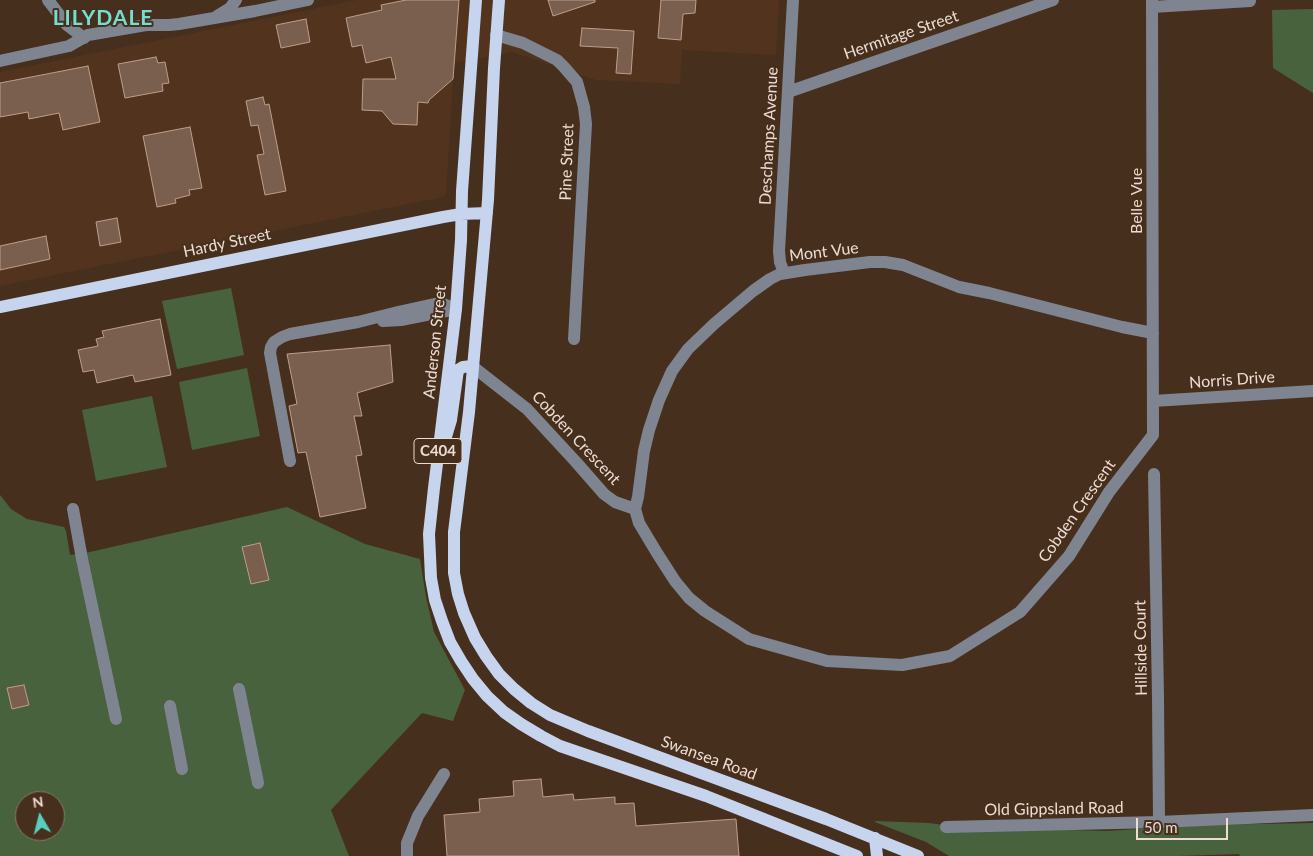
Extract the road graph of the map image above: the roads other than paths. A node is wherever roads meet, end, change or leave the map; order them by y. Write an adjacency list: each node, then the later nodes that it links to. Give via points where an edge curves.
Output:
1 (48, 0): 13 (street, via 67,25)
2 (236, 0): 10 (street, via 226,11)
3 (308, 0): 10 (street)
4 (499, 0): 12 (main road, C404)
5 (793, 0): 15 (street, Deschamps Avenue)
6 (1052, 0): 15 (street, Hermitage Street)
7 (1250, 1): 9 (street)
8 (475, 3): 11 (main road, Anderson Street / C404)
9 (1152, 4): 22 (street, Belle Vue)
10 (213, 17): 13 (street, via 169,25 138,26)
11 (473, 33): 12 (main road); 17 (main road, Anderson Street / C404)
12 (496, 35): 16 (main road, C404); 23 (street, Pine Street, via 523,43 556,60 574,79 581,93 586,124)
13 (84, 38): 14 (street, via 69,46)
14 (0, 61)
15 (788, 92): 18 (street, Deschamps Avenue, via 779,251)
16 (487, 213): 17 (main road, Hardy Street); 21 (main road, C404)
17 (462, 214): 19 (main road, Hardy Street); 20 (main road, Anderson Street / C404)
18 (784, 273): 22 (street, Mont Vue, via 885,262 959,287); 31 (street, Mont Vue, via 764,283 714,324 688,348 672,371 649,430)
19 (0, 307)
20 (456, 309): 21 (main road); 27 (street, via 439,303 290,334 274,342 271,362); 28 (main road, Anderson Street / C404)
21 (478, 309): 24 (main road, C404)
22 (1154, 333): 26 (street, Belle Vue)
23 (574, 339)
24 (472, 366): 28 (main road, via 458,370 451,420); 31 (street, Cobden Crescent, via 527,409 604,494); 41 (main road, Swansea Road / C404, via 454,532 454,573 464,613 475,638 499,674 531,703 570,724)
25 (1313, 391): 26 (street, Norris Drive)
26 (1153, 401): 31 (street, Cobden Crescent, via 1153,434 1109,492 1069,556 1020,612 950,656 902,665 827,661 749,639 689,598 657,553 639,523)
27 (290, 461)
28 (436, 466): 44 (main road, Anderson Street / C404, via 429,534 435,600 450,642 461,661 504,712 560,746 706,796)
29 (1154, 474): 39 (street, Hillside Court)
30 (73, 509): 34 (street)
31 (635, 509)
32 (239, 689): 37 (street)
33 (170, 706): 35 (street)
34 (116, 719)
35 (182, 769)
36 (444, 774): 43 (street, via 418,816 407,843)
37 (258, 783)
38 (1313, 815): 39 (street, Old Gippsland Road)
39 (1159, 822): 40 (street, Old Gippsland Road)
40 (946, 827)
41 (875, 838): 42 (main road, Swansea Road / C404); 44 (main road); 45 (main road)
42 (915, 855)
43 (407, 856)
44 (854, 856)
45 (877, 856)

